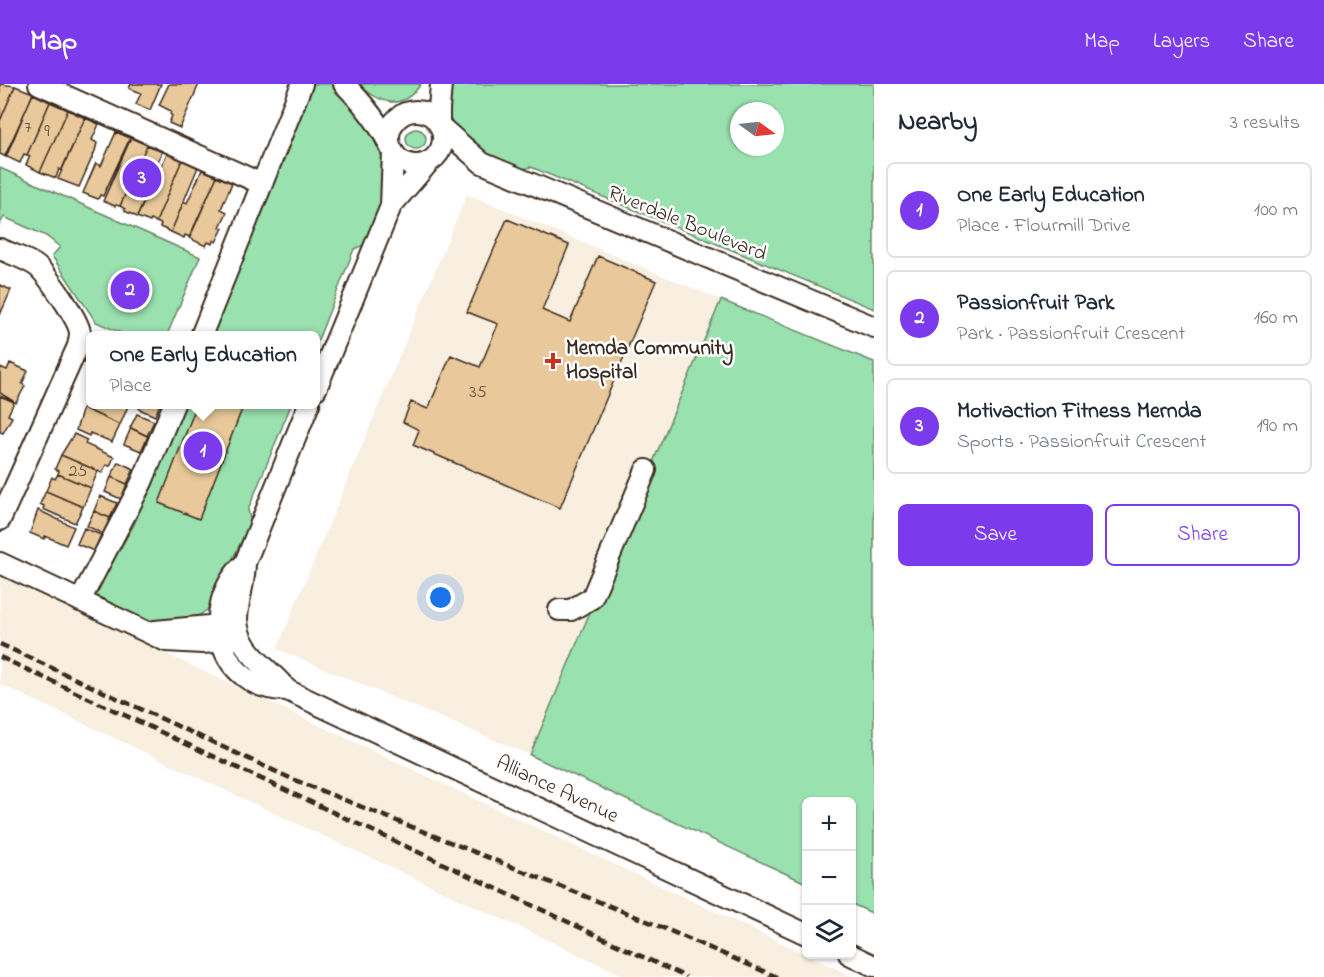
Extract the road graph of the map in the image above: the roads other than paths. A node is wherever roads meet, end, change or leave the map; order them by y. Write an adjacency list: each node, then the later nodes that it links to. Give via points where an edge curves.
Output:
1 (39, 84): 12 (street)
2 (302, 84): 12 (street)
3 (344, 84): 6 (street)
4 (434, 84): 7 (street)
5 (441, 84): 8 (street)
6 (364, 104): 7 (street); 9 (street)
7 (407, 113): 8 (street, via 429,115); 9 (street, via 392,128)
8 (440, 125): 10 (street, via 442,146); 11 (street, Riverdale Boulevard)
9 (392, 150): 10 (street, via 408,164); 13 (street)
10 (429, 162): 11 (street, Riverdale Boulevard); 13 (street)
11 (482, 163): 15 (street, Riverdale Boulevard)
12 (262, 183): 16 (street)
13 (391, 206): 17 (street)
14 (0, 249): 21 (street, via 40,269 70,311 80,336)
15 (874, 327)
16 (203, 331)
17 (320, 377)
18 (172, 409): 23 (street, via 142,482)
19 (307, 409): 25 (street, via 245,562)
20 (646, 470): 24 (street, via 592,598 571,610)
21 (0, 520)
22 (0, 563): 23 (street)
23 (80, 601): 25 (street, via 173,642 203,643)
24 (559, 610)
25 (230, 632): 26 (street, Alliance Avenue, via 230,661 264,687 287,690)
26 (802, 932)
27 (856, 957): 28 (street)
28 (874, 966)

